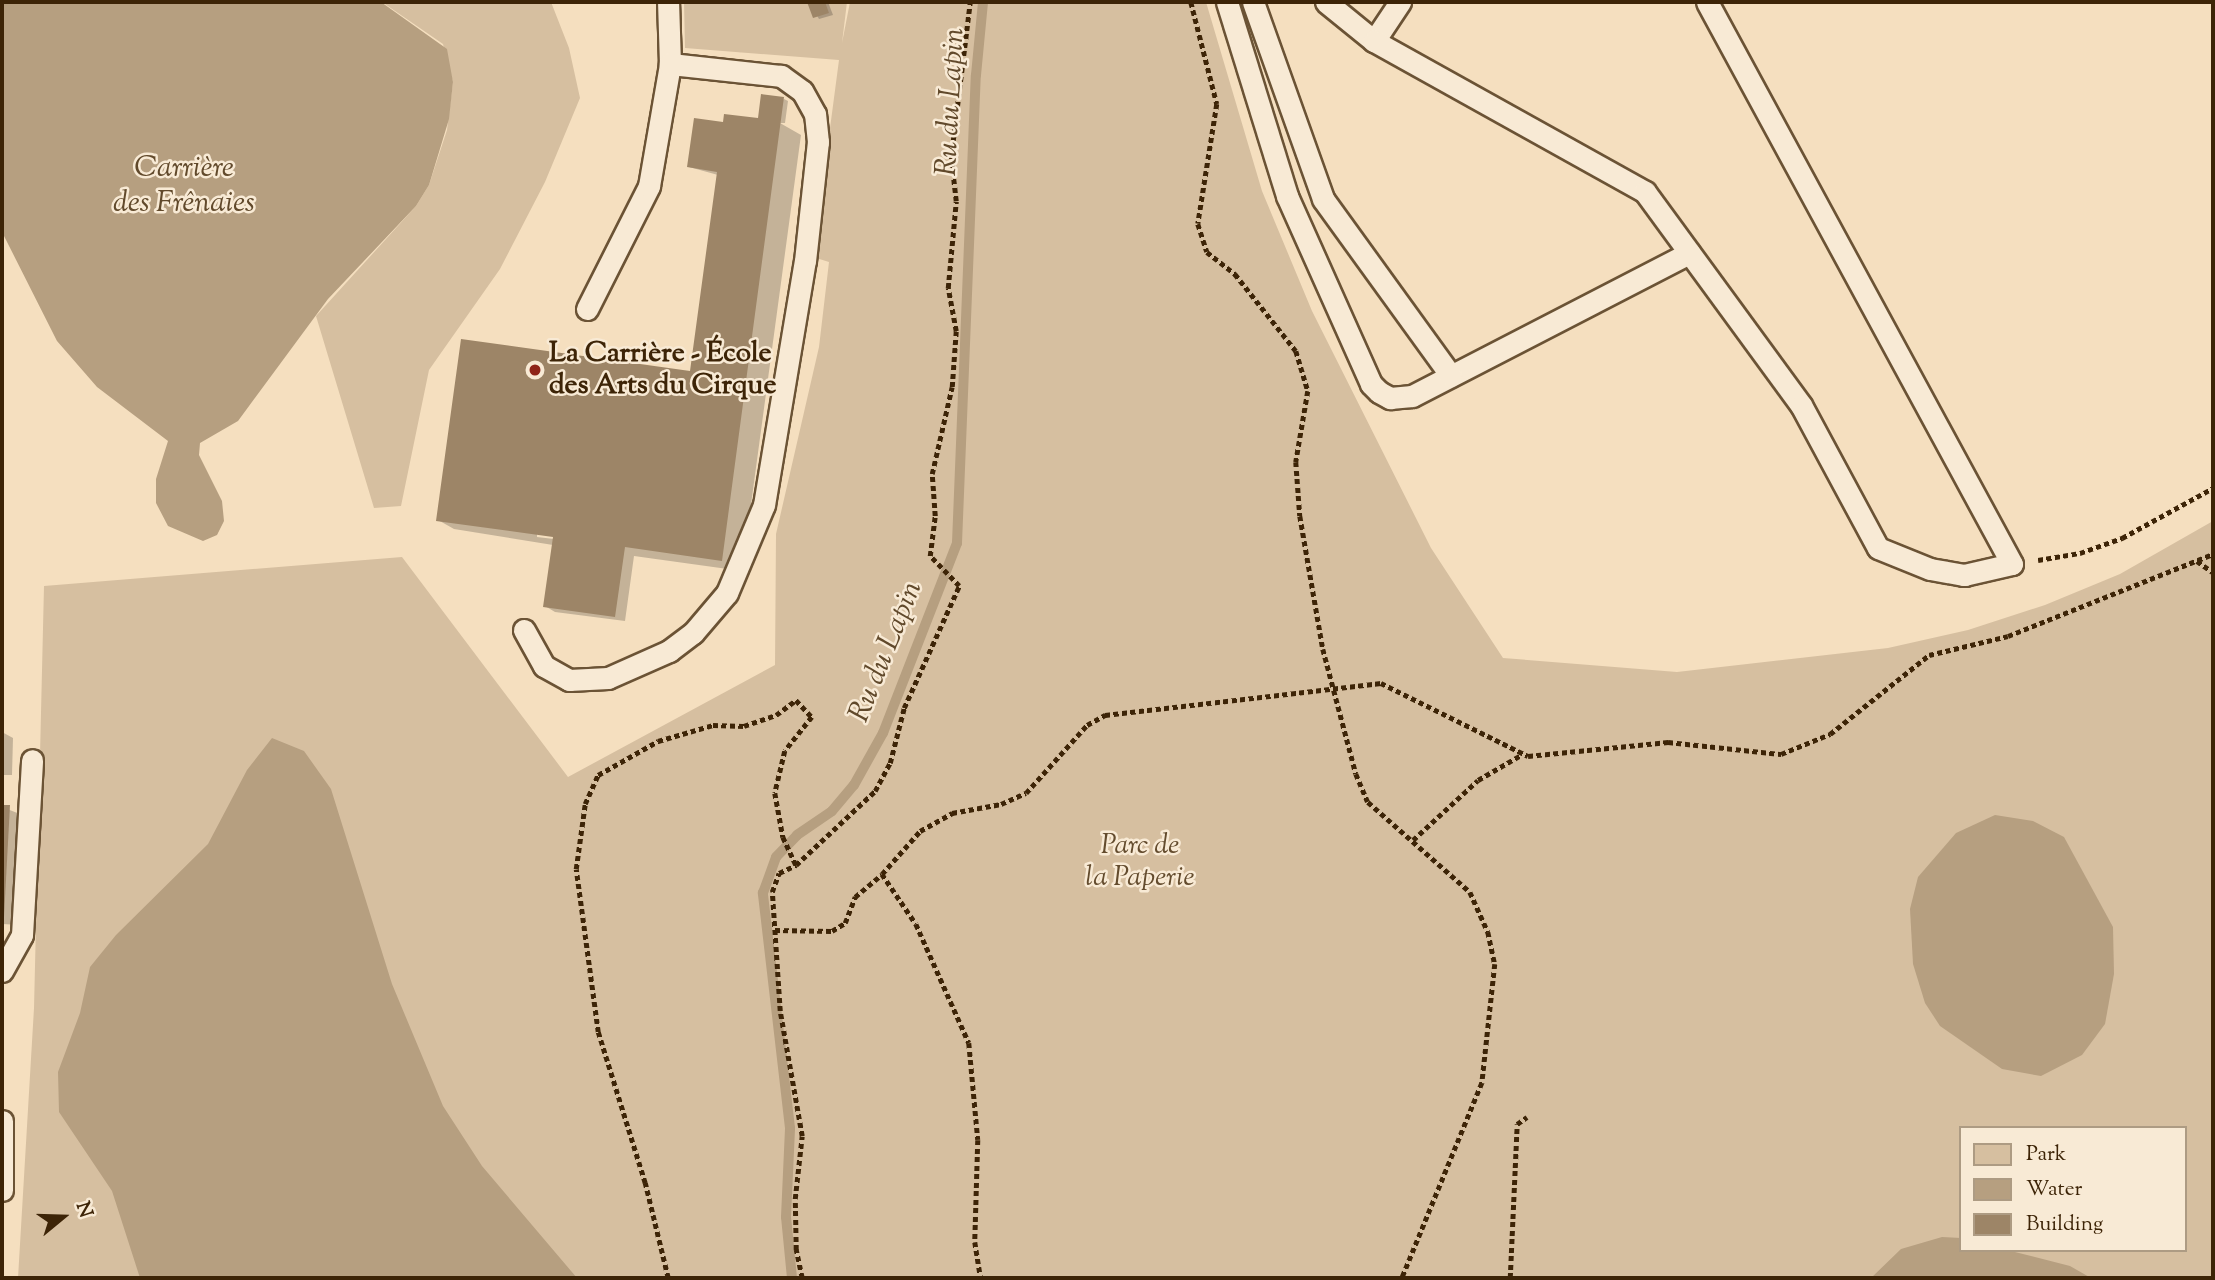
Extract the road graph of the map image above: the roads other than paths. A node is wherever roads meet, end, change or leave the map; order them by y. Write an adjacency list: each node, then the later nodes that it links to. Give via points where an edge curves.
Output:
1 (667, 2): 8 (lane)
2 (1227, 2): 11 (lane, via 1287,196 1371,384 1379,392 1401,399)
3 (1253, 2): 11 (lane, via 1323,199)
4 (1326, 2): 7 (lane, via 1346,23)
5 (1400, 2): 7 (lane)
6 (1707, 2): 9 (lane, via 2012,564 1964,575 1930,569 1878,548 1801,405)
7 (1374, 41): 9 (lane, via 1645,192)
8 (670, 64): 10 (lane, via 649,186); 12 (lane, via 781,76 802,91 815,114 818,142 805,261 764,505 727,593 693,634 669,652 608,678 569,680 539,661)
9 (1689, 253): 11 (lane)
10 (587, 309)
11 (1451, 376)
12 (524, 630)
13 (32, 760): 14 (lane, via 22,935)
14 (2, 971)
15 (2, 1121): 16 (lane)
16 (2, 1190)

